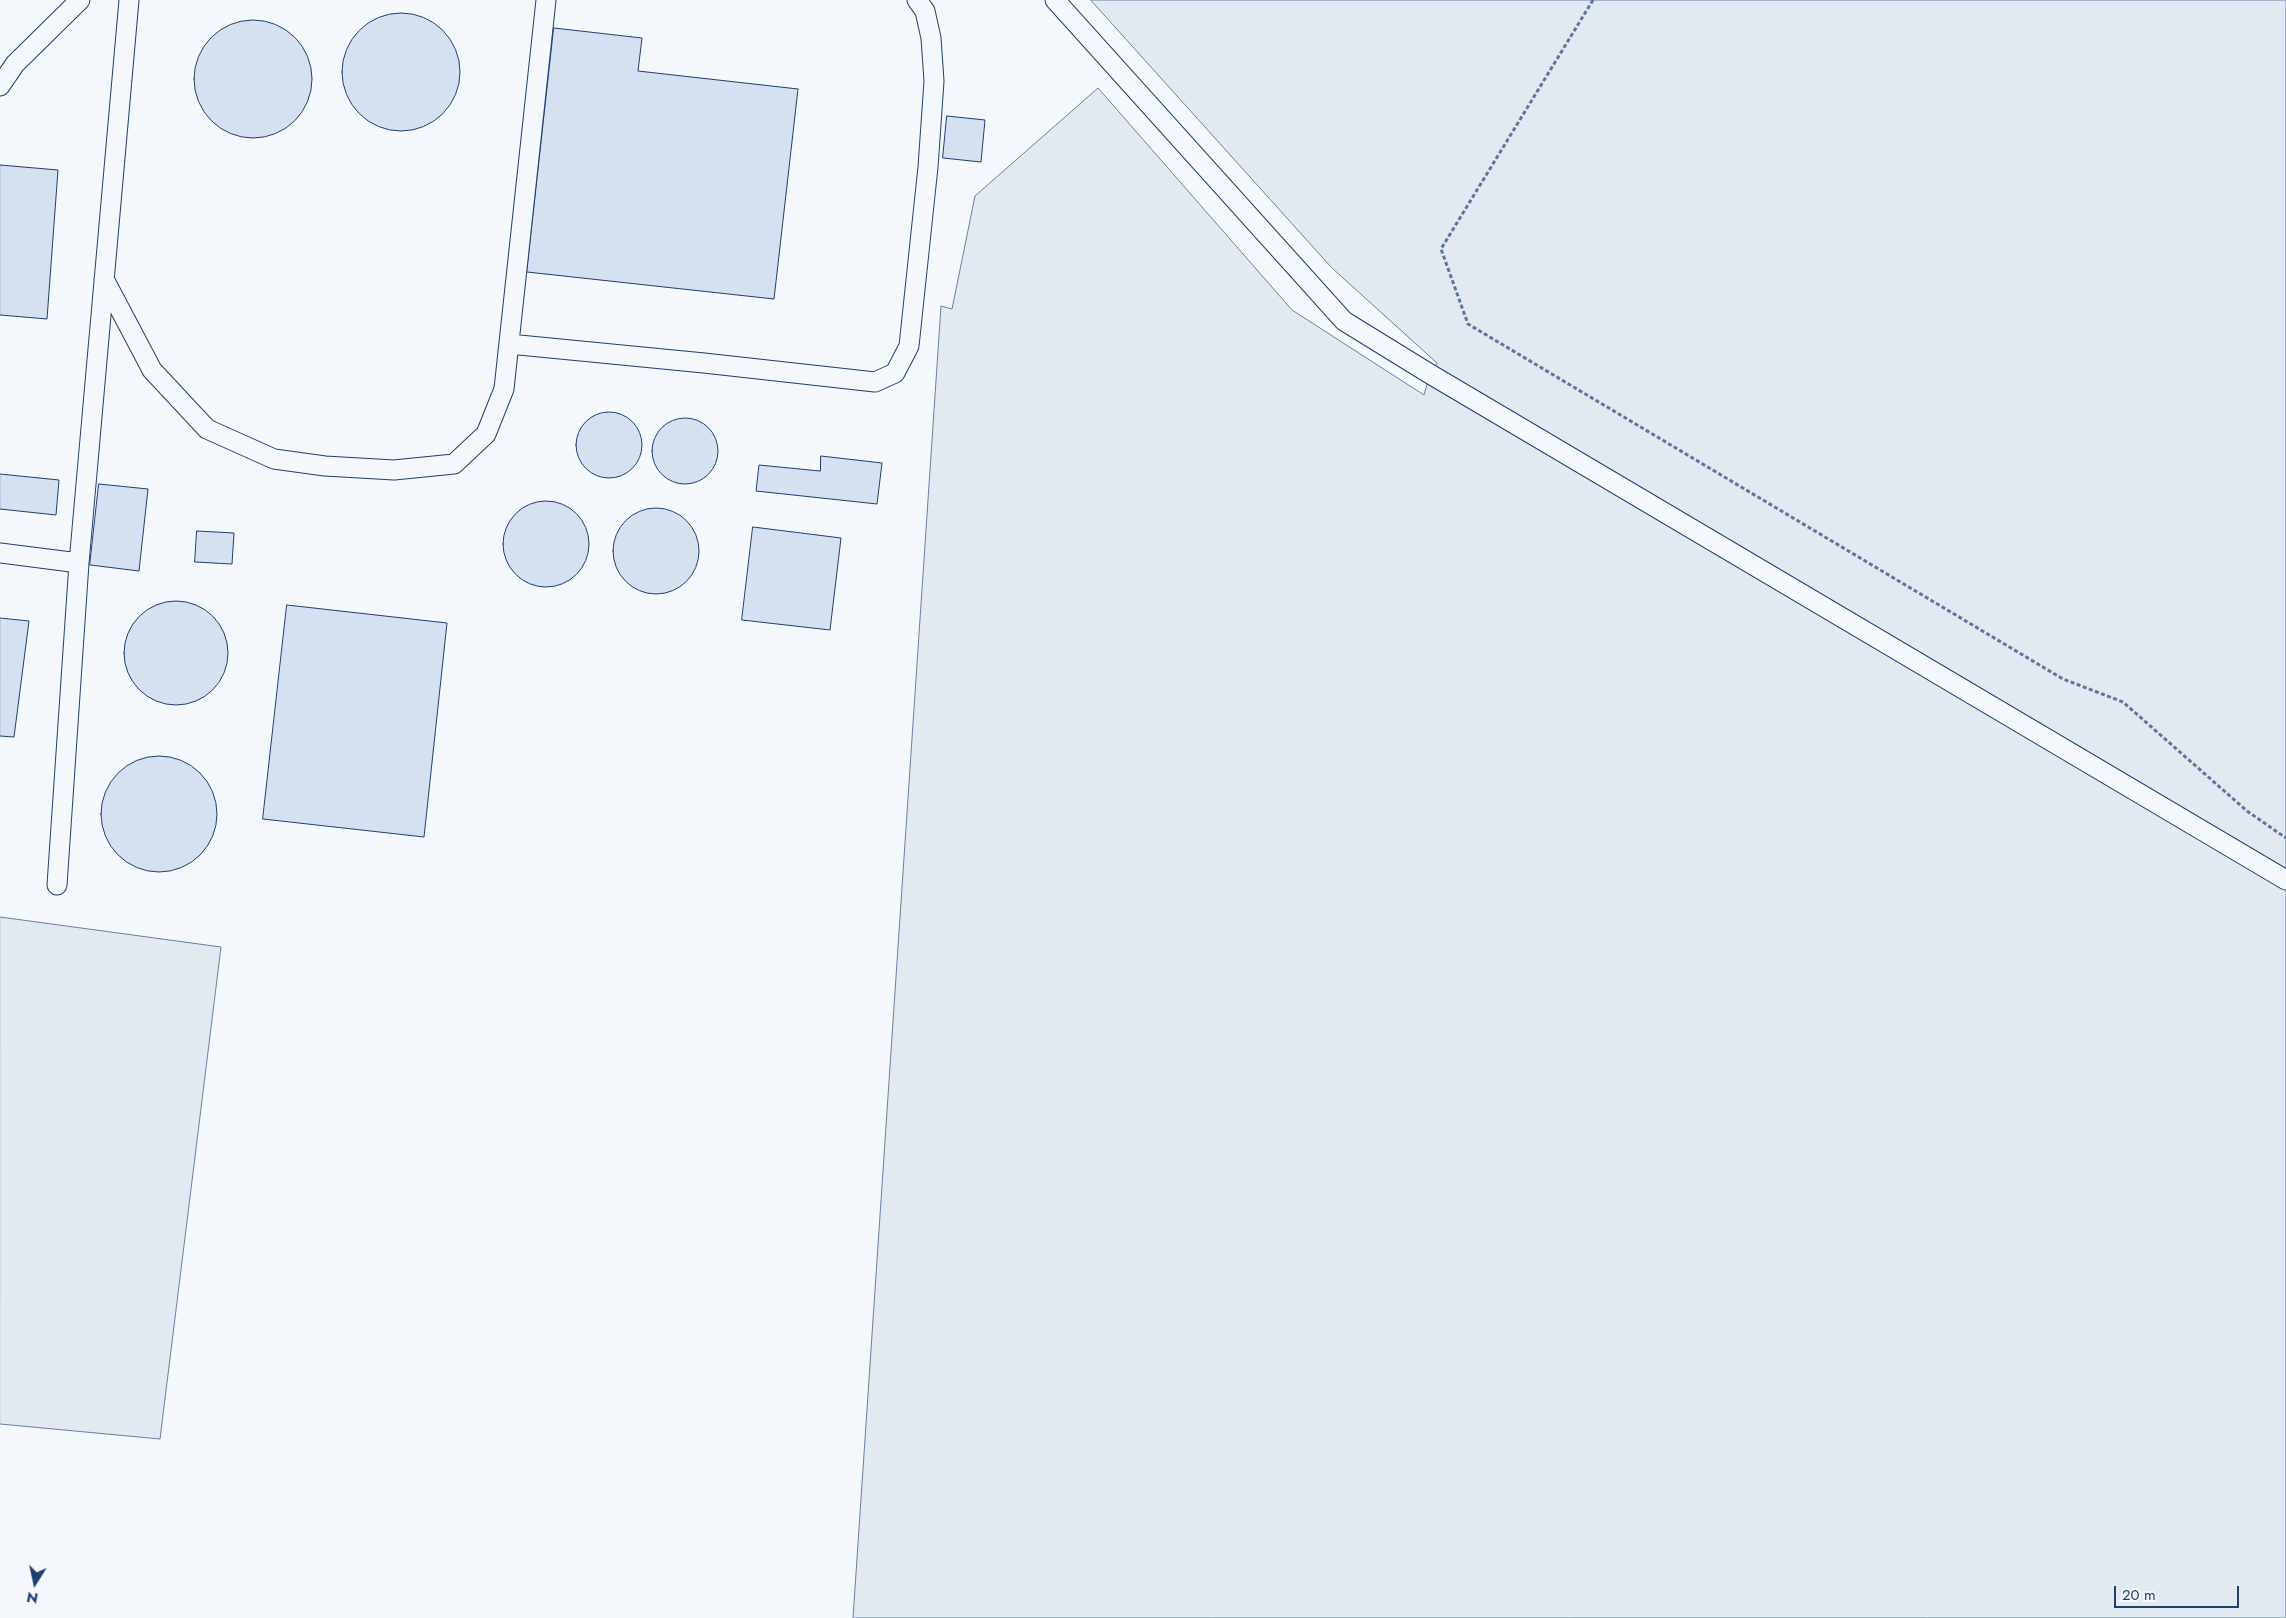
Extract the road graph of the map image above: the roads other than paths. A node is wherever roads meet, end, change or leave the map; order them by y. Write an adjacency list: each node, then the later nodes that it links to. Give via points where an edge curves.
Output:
1 (80, 0): 6 (lane, via 15,64)
2 (129, 0): 7 (lane)
3 (546, 0): 8 (lane)
4 (917, 0): 8 (lane, via 925,11 931,38 934,81 909,346 895,373 874,382)
5 (1054, 0): 11 (lane, via 1344,321)
6 (0, 86)
7 (104, 279): 8 (lane, via 152,370 207,429 274,459 394,470 454,464 486,434 504,389); 10 (lane)
8 (509, 344)
9 (0, 553): 10 (lane)
10 (79, 563): 12 (lane)
11 (2286, 880)
12 (57, 884)

